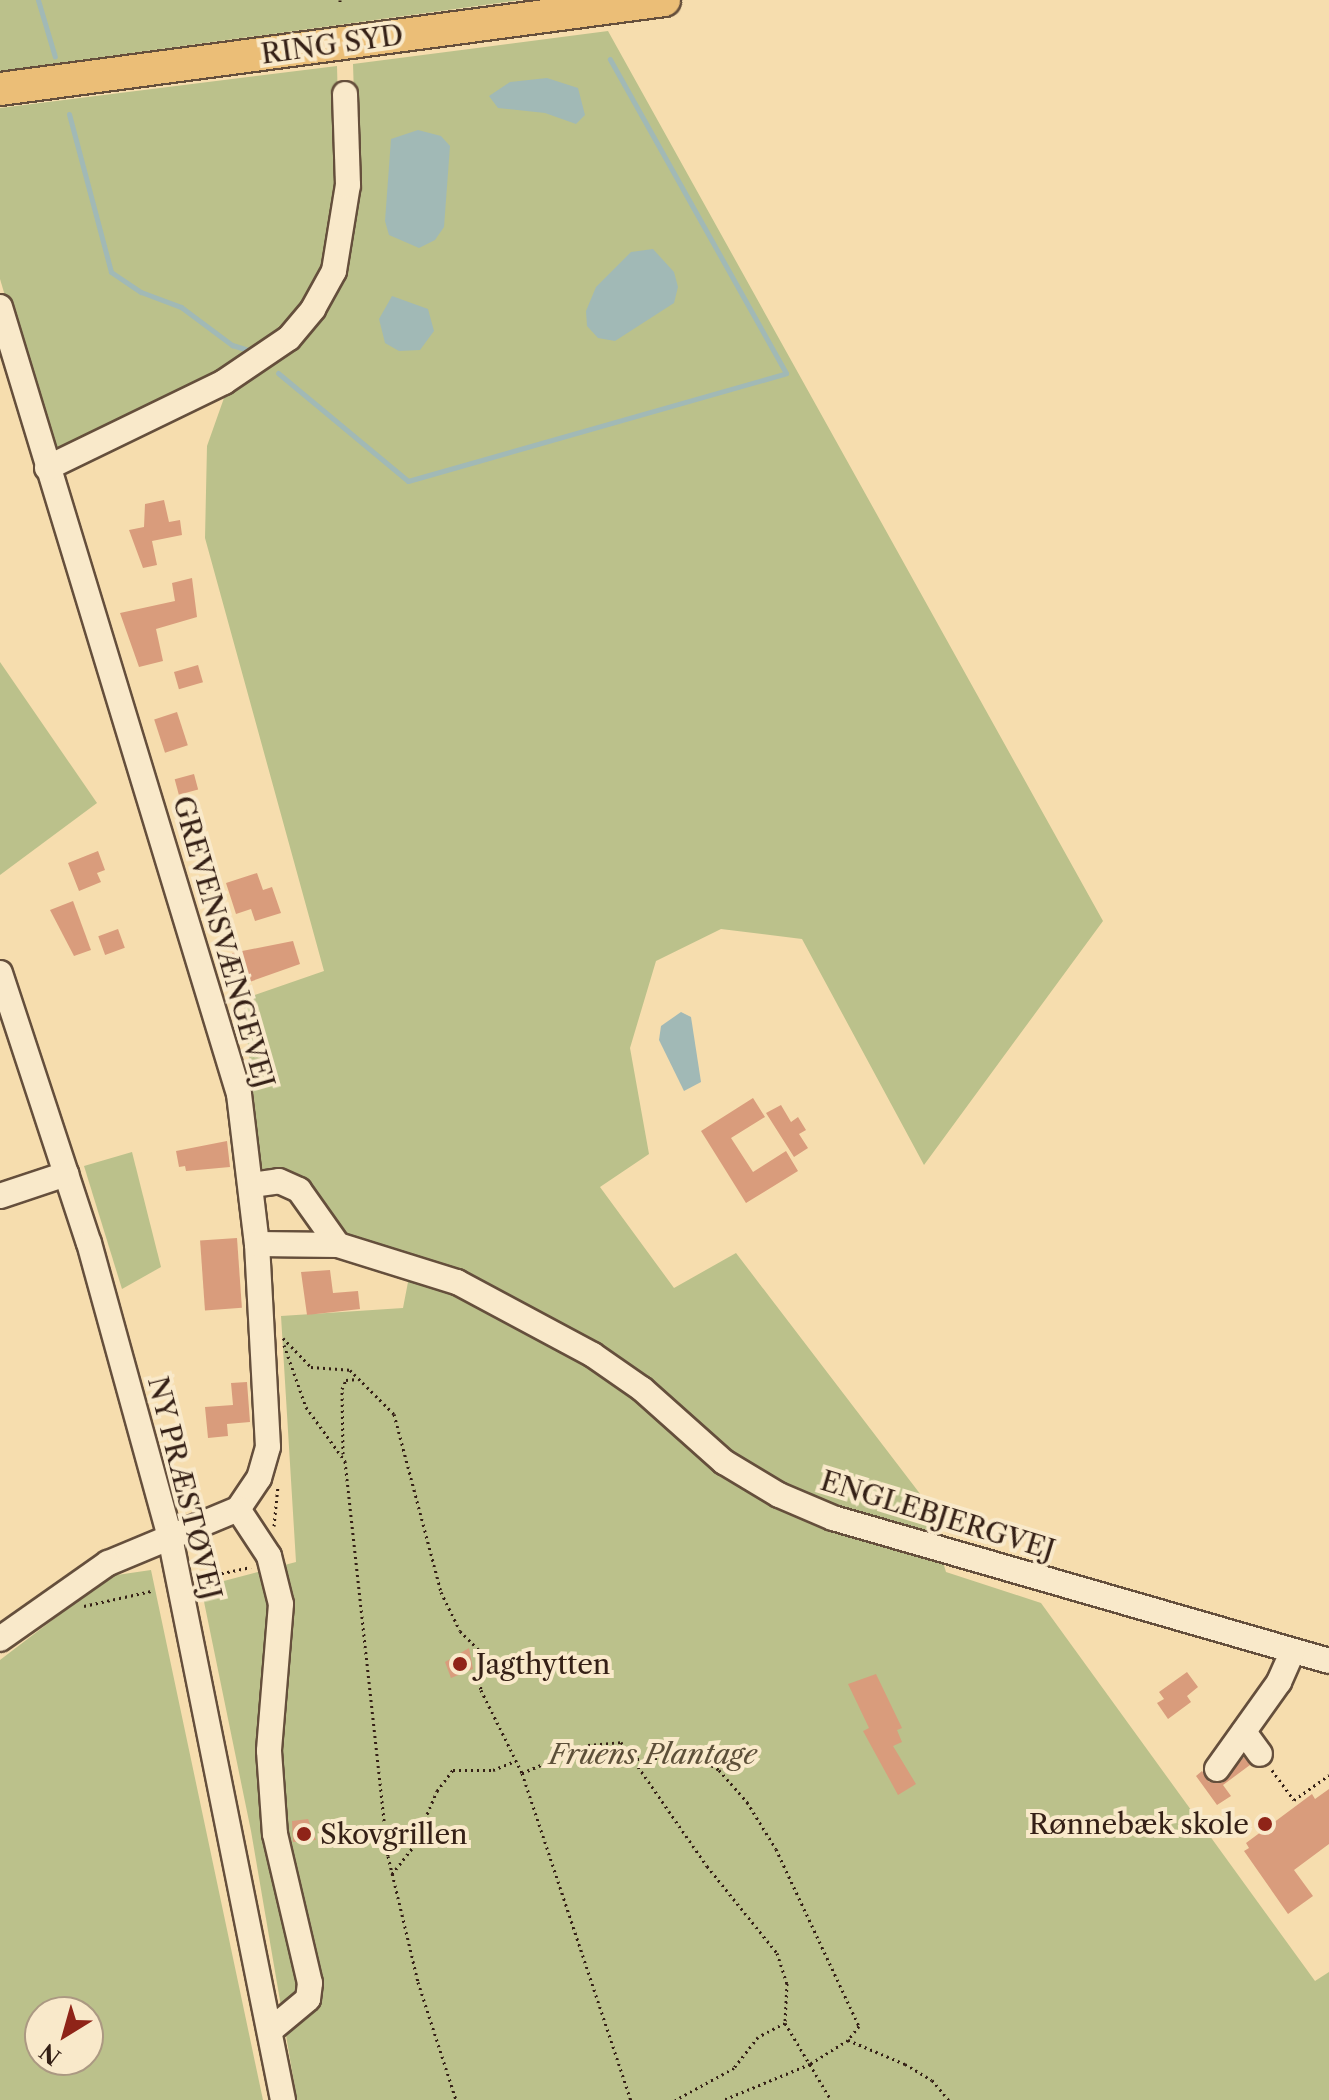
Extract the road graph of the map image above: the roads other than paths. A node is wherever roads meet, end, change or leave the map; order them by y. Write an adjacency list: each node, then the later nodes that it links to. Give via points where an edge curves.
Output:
1 (664, 0): 2 (main road, RING SYD)
2 (0, 89)
3 (345, 94): 5 (street, via 348,185 334,271 313,309 289,338 224,382)
4 (0, 307): 5 (street, GREVENSVÆNGEVEJ)
5 (47, 468): 8 (street, GREVENSVÆNGEVEJ, via 216,1005 239,1094)
6 (0, 973): 7 (street, NY PRÆSTØVEJ)
7 (66, 1174): 9 (street); 13 (street, NY PRÆSTØVEJ)
8 (252, 1185): 10 (street, GREVENSVÆNGEVEJ); 11 (street, via 279,1181 299,1190)
9 (0, 1196)
10 (257, 1244): 11 (street, ENGLEBJERGVEJ); 12 (street, GREVENSVÆNGEVEJ, via 268,1447 259,1478)
11 (338, 1245): 15 (street, ENGLEBJERGVEJ, via 457,1282 593,1355 642,1389 724,1462 779,1495 833,1518)
12 (238, 1509): 13 (street); 20 (street, NY PRÆSTØVEJ, via 269,1556 281,1604 269,1751 275,1834 310,1983 308,1999)
13 (170, 1537): 14 (street, via 108,1563); 20 (street, NY PRÆSTØVEJ)
14 (2, 1632)
15 (1293, 1651): 16 (street, ENGLEBJERGVEJ); 17 (street, via 1279,1682)
16 (1329, 1661)
17 (1244, 1732): 18 (street); 19 (street)
18 (1260, 1754)
19 (1217, 1769)
20 (272, 2029): 21 (street, NY PRÆSTØVEJ)
21 (283, 2100)

